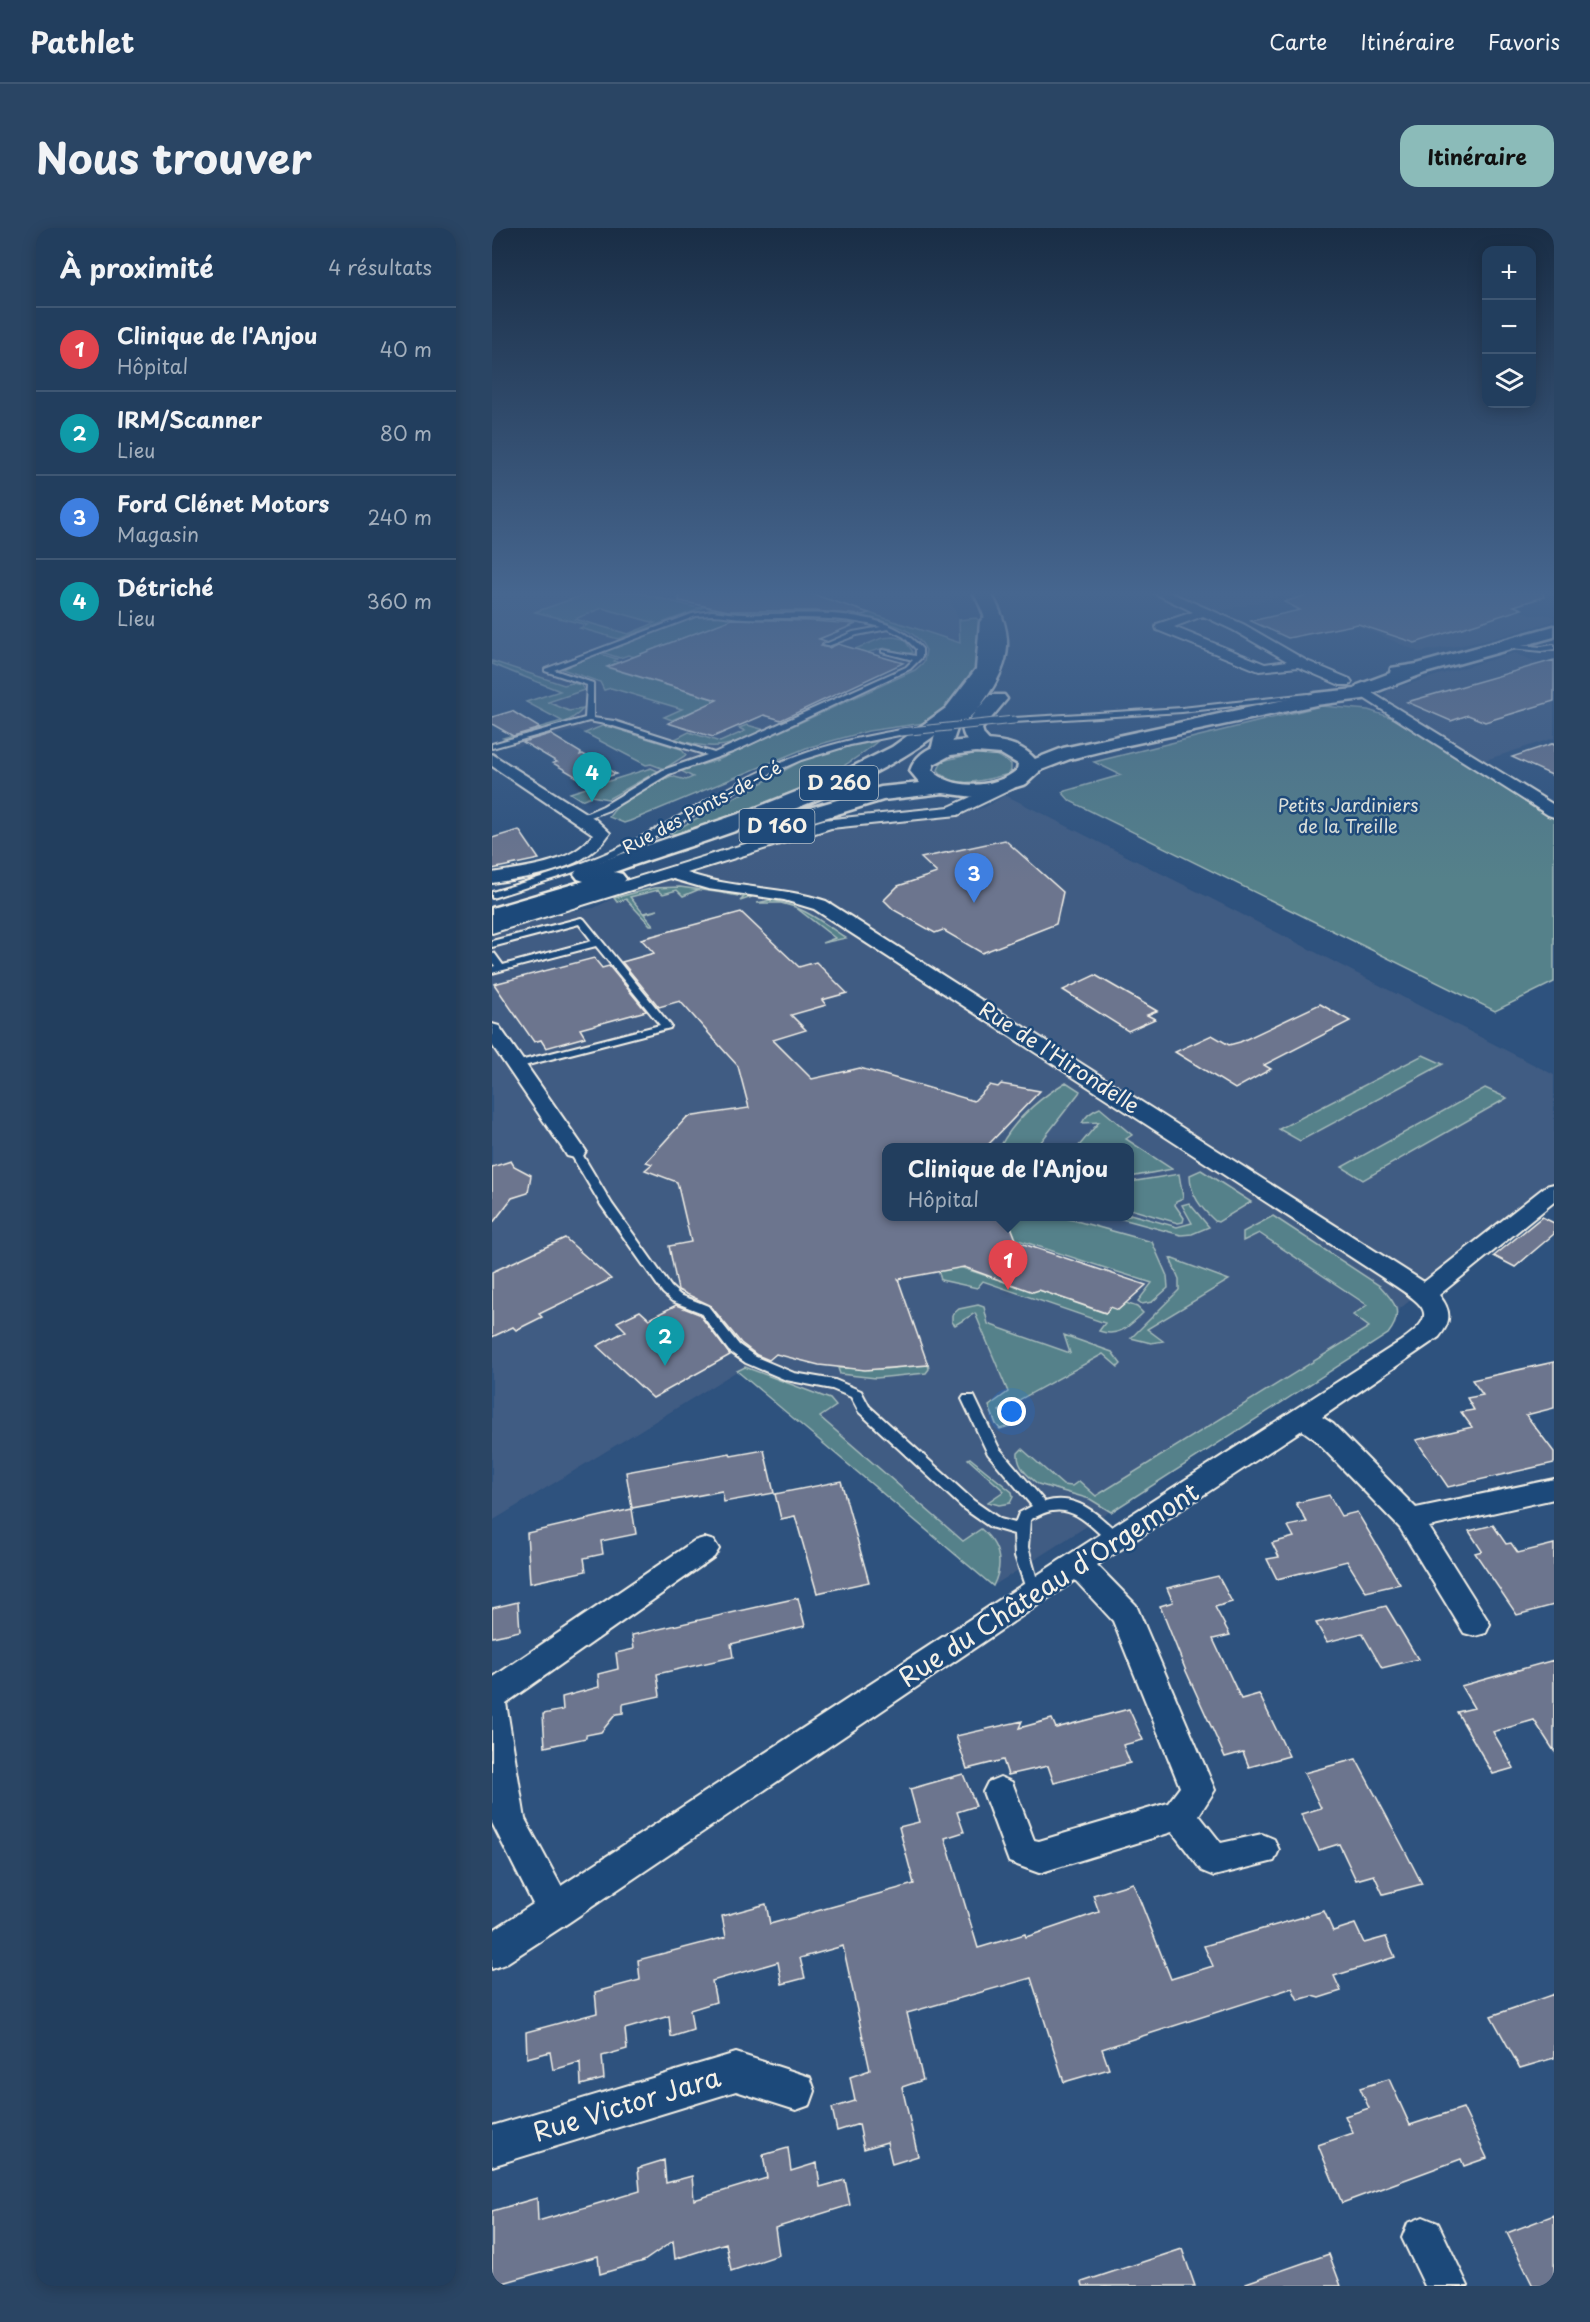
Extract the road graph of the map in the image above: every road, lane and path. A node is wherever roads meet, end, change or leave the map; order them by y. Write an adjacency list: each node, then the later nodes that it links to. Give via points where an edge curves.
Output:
1 (591, 688): 8 (lane)
2 (867, 688): 13 (lane)
3 (971, 688): 21 (main road, D 260, via 947,716 918,739 870,768 805,798)
4 (984, 688): 11 (main road, D 260, via 946,730)
5 (1004, 688): 10 (main road, via 972,728 974,737)
6 (1346, 688): 7 (main road)
7 (1342, 689): 12 (main road, via 1101,741); 16 (main road, via 1316,699 1063,754); 18 (street, via 1401,716); 23 (lane, Rue des Ponts-de-Cé, bridge, via 1182,710 1014,720 853,741 766,771 614,854)
8 (589, 719): 9 (lane); 13 (lane)
9 (492, 746)
10 (984, 746): 11 (main road); 12 (main road)
11 (941, 751): 15 (main road)
12 (1010, 751): 16 (main road, via 1023,757)
13 (714, 755): 19 (lane, via 666,772)
14 (492, 759): 19 (street)
15 (921, 768): 17 (main road, via 927,778); 21 (main road, D 260, via 897,779)
16 (1029, 768): 17 (main road, via 1022,778 1008,785)
17 (958, 792): 20 (street, via 946,813 829,823); 25 (main road, D 160, via 899,791 866,798)
18 (1554, 812)
19 (583, 818): 22 (street, Rue des Ponts-de-Cé, via 602,833 598,843 582,854)
20 (672, 873): 26 (street); 35 (street, Rue de l'Hirondelle, via 705,884 803,898 820,905)
21 (586, 874): 24 (main road, D 260)
22 (492, 878)
23 (492, 895)
24 (492, 902)
25 (492, 916)
26 (492, 928)
27 (599, 942): 28 (lane, via 581,921); 30 (lane); 32 (lane, via 666,1026)
28 (492, 944)
29 (492, 956): 30 (lane)
30 (496, 969)
31 (492, 1030): 32 (street)
32 (516, 1065): 33 (street)
33 (575, 1151): 41 (lane, via 654,1274 676,1298 704,1309 734,1348 791,1377 835,1385 855,1394 864,1409 969,1504 995,1523)
34 (1554, 1191): 35 (street)
35 (1424, 1295): 37 (street, Rue du Château d'Orgemont, via 1437,1315 1428,1332)
36 (969, 1399): 39 (lane, via 993,1451)
37 (1302, 1417): 40 (street, via 1323,1431); 42 (street, Rue du Château d'Orgemont)
38 (1554, 1489): 40 (street)
39 (1041, 1507): 41 (lane, via 1024,1517); 42 (lane, via 1057,1503 1085,1511)
40 (1410, 1520): 46 (street)
41 (1020, 1530): 45 (lane, via 1021,1557)
42 (1116, 1540): 44 (street, Rue du Château d'Orgemont)
43 (704, 1549): 47 (street)
44 (1078, 1565): 45 (street, Rue du Château d'Orgemont); 50 (street, via 1125,1614 1198,1790)
45 (1034, 1594): 52 (street, Rue du Château d'Orgemont)
46 (1475, 1624)
47 (492, 1695)
48 (492, 1707): 52 (street, via 508,1821)
49 (1000, 1792): 50 (street, via 1020,1851 1039,1857)
50 (1179, 1815): 51 (street, via 1215,1860)
51 (1262, 1850)
52 (555, 1911): 53 (street, Rue du Château d'Orgemont)
53 (492, 1952)
54 (796, 2091): 55 (street, Rue Victor Jara, via 736,2072)
55 (492, 2146)
56 (1423, 2238): 57 (street)
57 (1447, 2286)

